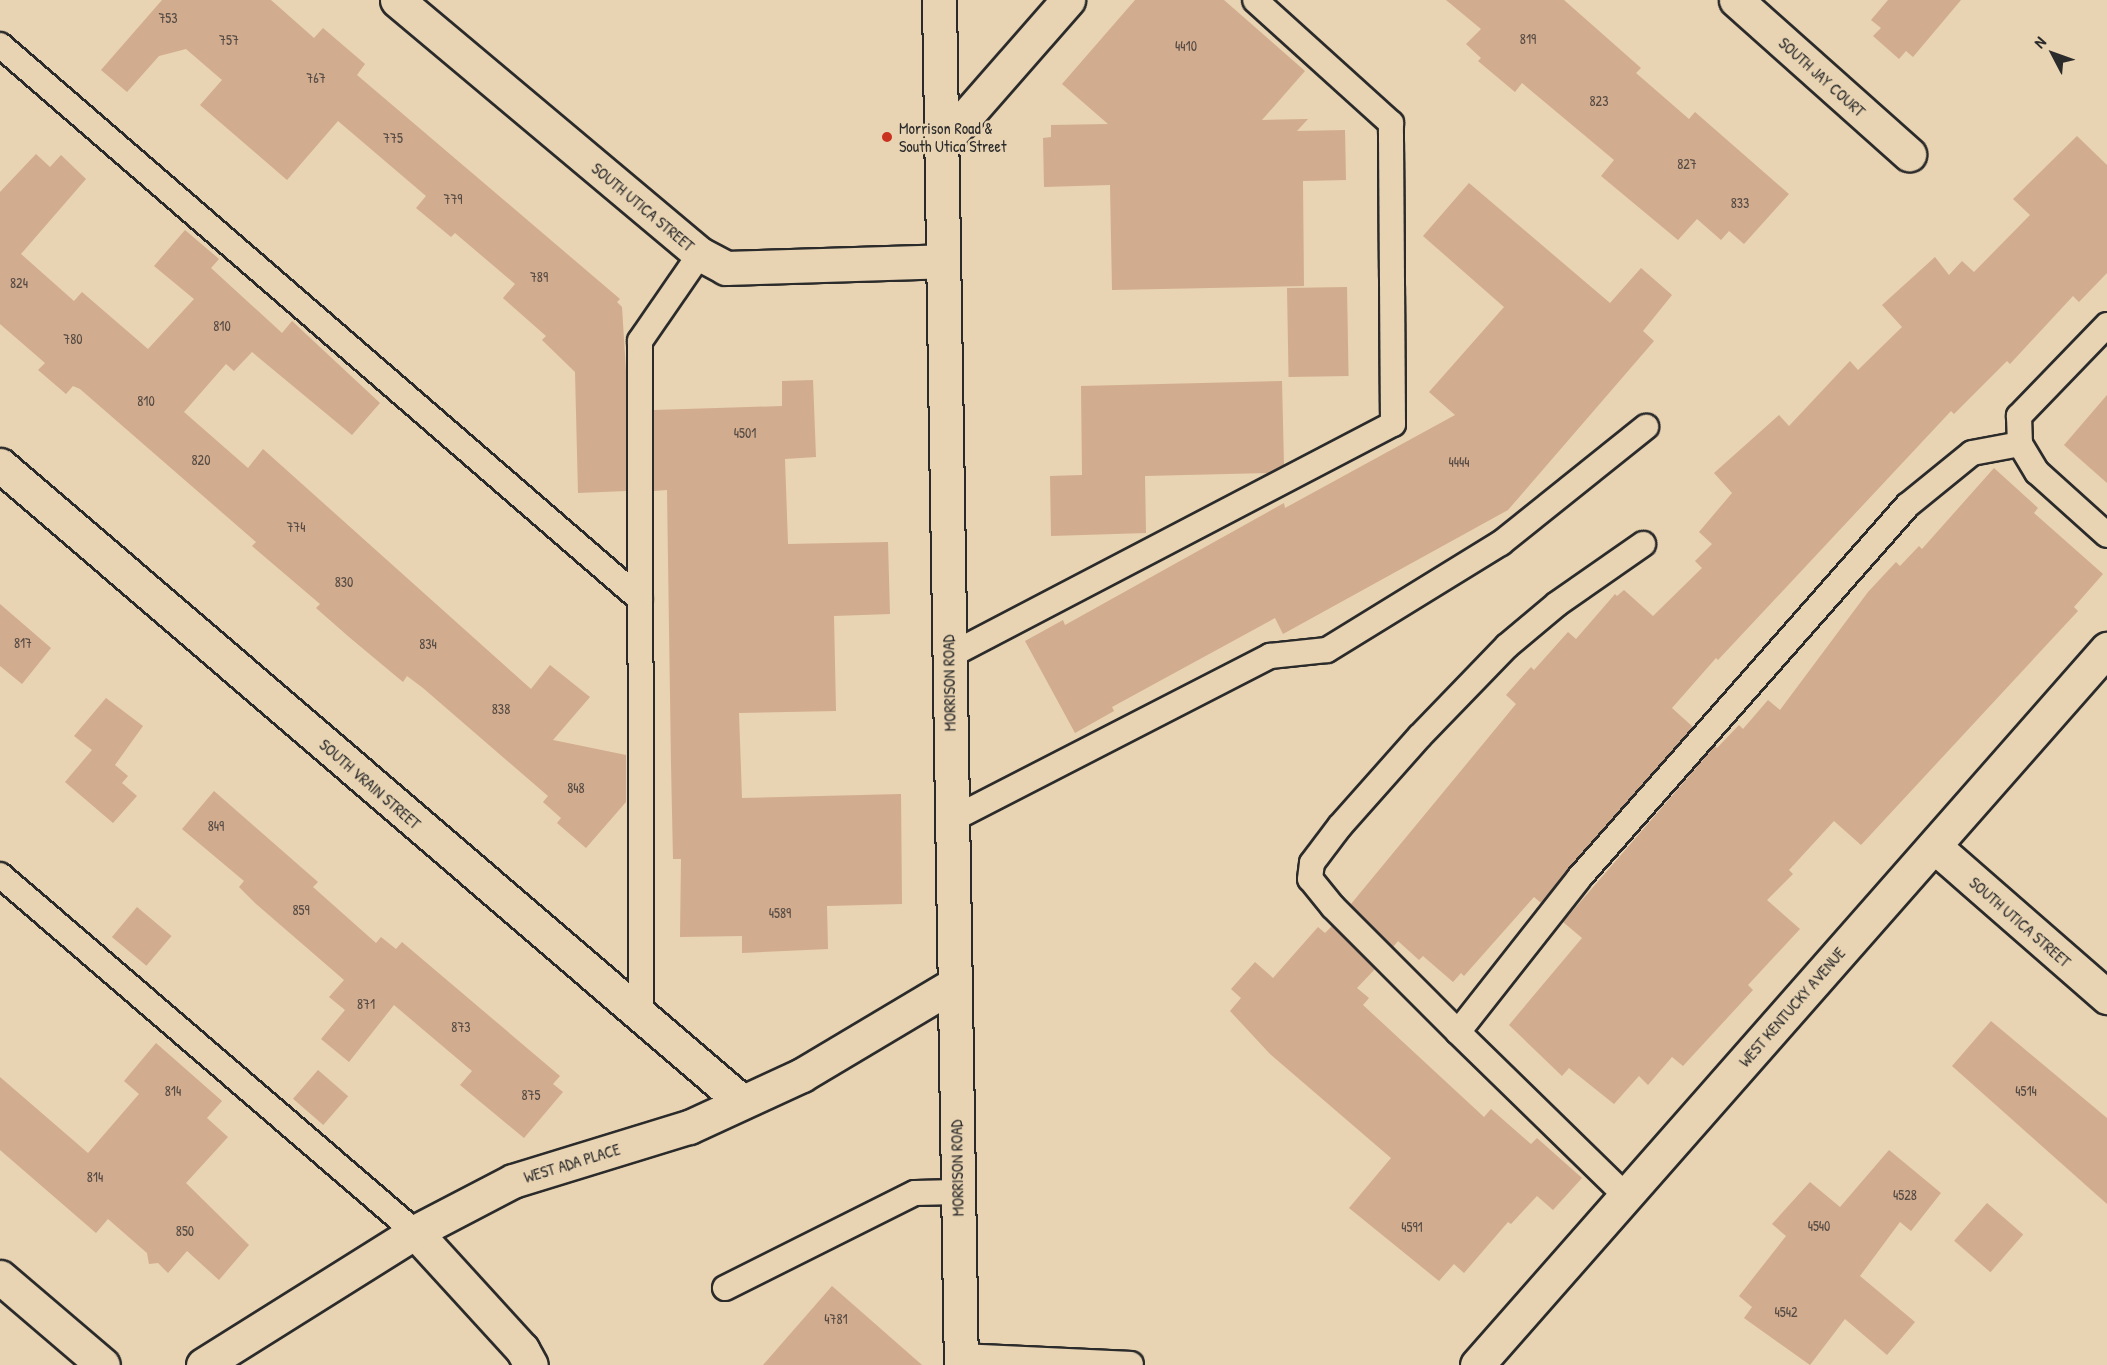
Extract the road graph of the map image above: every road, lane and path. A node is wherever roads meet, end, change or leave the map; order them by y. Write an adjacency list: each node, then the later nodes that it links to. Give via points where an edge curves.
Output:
1 (397, 0): 9 (street, SOUTH UTICA STREET)
2 (939, 0): 7 (street, MORRISON ROAD)
3 (1068, 0): 7 (street)
4 (1255, 0): 19 (lane, via 1391,123 1393,424)
5 (1736, 0): 8 (street, SOUTH JAY COURT)
6 (0, 45): 17 (lane)
7 (941, 145): 10 (street, MORRISON ROAD)
8 (1909, 154)
9 (700, 254): 10 (street, SOUTH UTICA STREET, via 726,268); 17 (lane, via 640,340)
10 (943, 261): 19 (street, MORRISON ROAD)
11 (2107, 325): 13 (lane, via 2019,416)
12 (1647, 428): 20 (lane, via 1501,543 1327,650 1270,656)
13 (2020, 444): 15 (lane, via 2037,472); 26 (lane, via 1972,453 1908,505 1579,878)
14 (0, 465): 25 (street, SOUTH VRAIN STREET)
15 (2107, 535)
16 (1643, 544): 26 (lane, via 1557,604 1507,646 1398,761 1312,863 1310,879 1333,907)
17 (640, 599): 25 (lane)
18 (2107, 649): 21 (street, WEST KENTUCKY AVENUE)
19 (949, 656): 20 (street, MORRISON ROAD)
20 (951, 820): 23 (street, MORRISON ROAD)
21 (1934, 846): 24 (street, SOUTH UTICA STREET); 29 (street, WEST KENTUCKY AVENUE)
22 (0, 875): 30 (lane)
23 (953, 985): 27 (street, WEST ADA PLACE, via 802,1075); 28 (street, MORRISON ROAD)
24 (2107, 997)
25 (641, 1017): 27 (street, SOUTH VRAIN STREET)
26 (1458, 1032): 29 (lane)
27 (741, 1101): 30 (street, WEST ADA PLACE, via 689,1126 513,1181)
28 (957, 1192): 32 (lane, via 915,1193); 33 (street, MORRISON ROAD)
29 (1626, 1196): 38 (street, WEST KENTUCKY AVENUE)
30 (415, 1232): 36 (street, WEST ADA PLACE); 37 (street, via 522,1349)
31 (0, 1277): 35 (street)
32 (725, 1288)
33 (961, 1361): 34 (lane)
34 (1131, 1364)
35 (103, 1365)
36 (203, 1365)
37 (531, 1365)
38 (1478, 1365)

